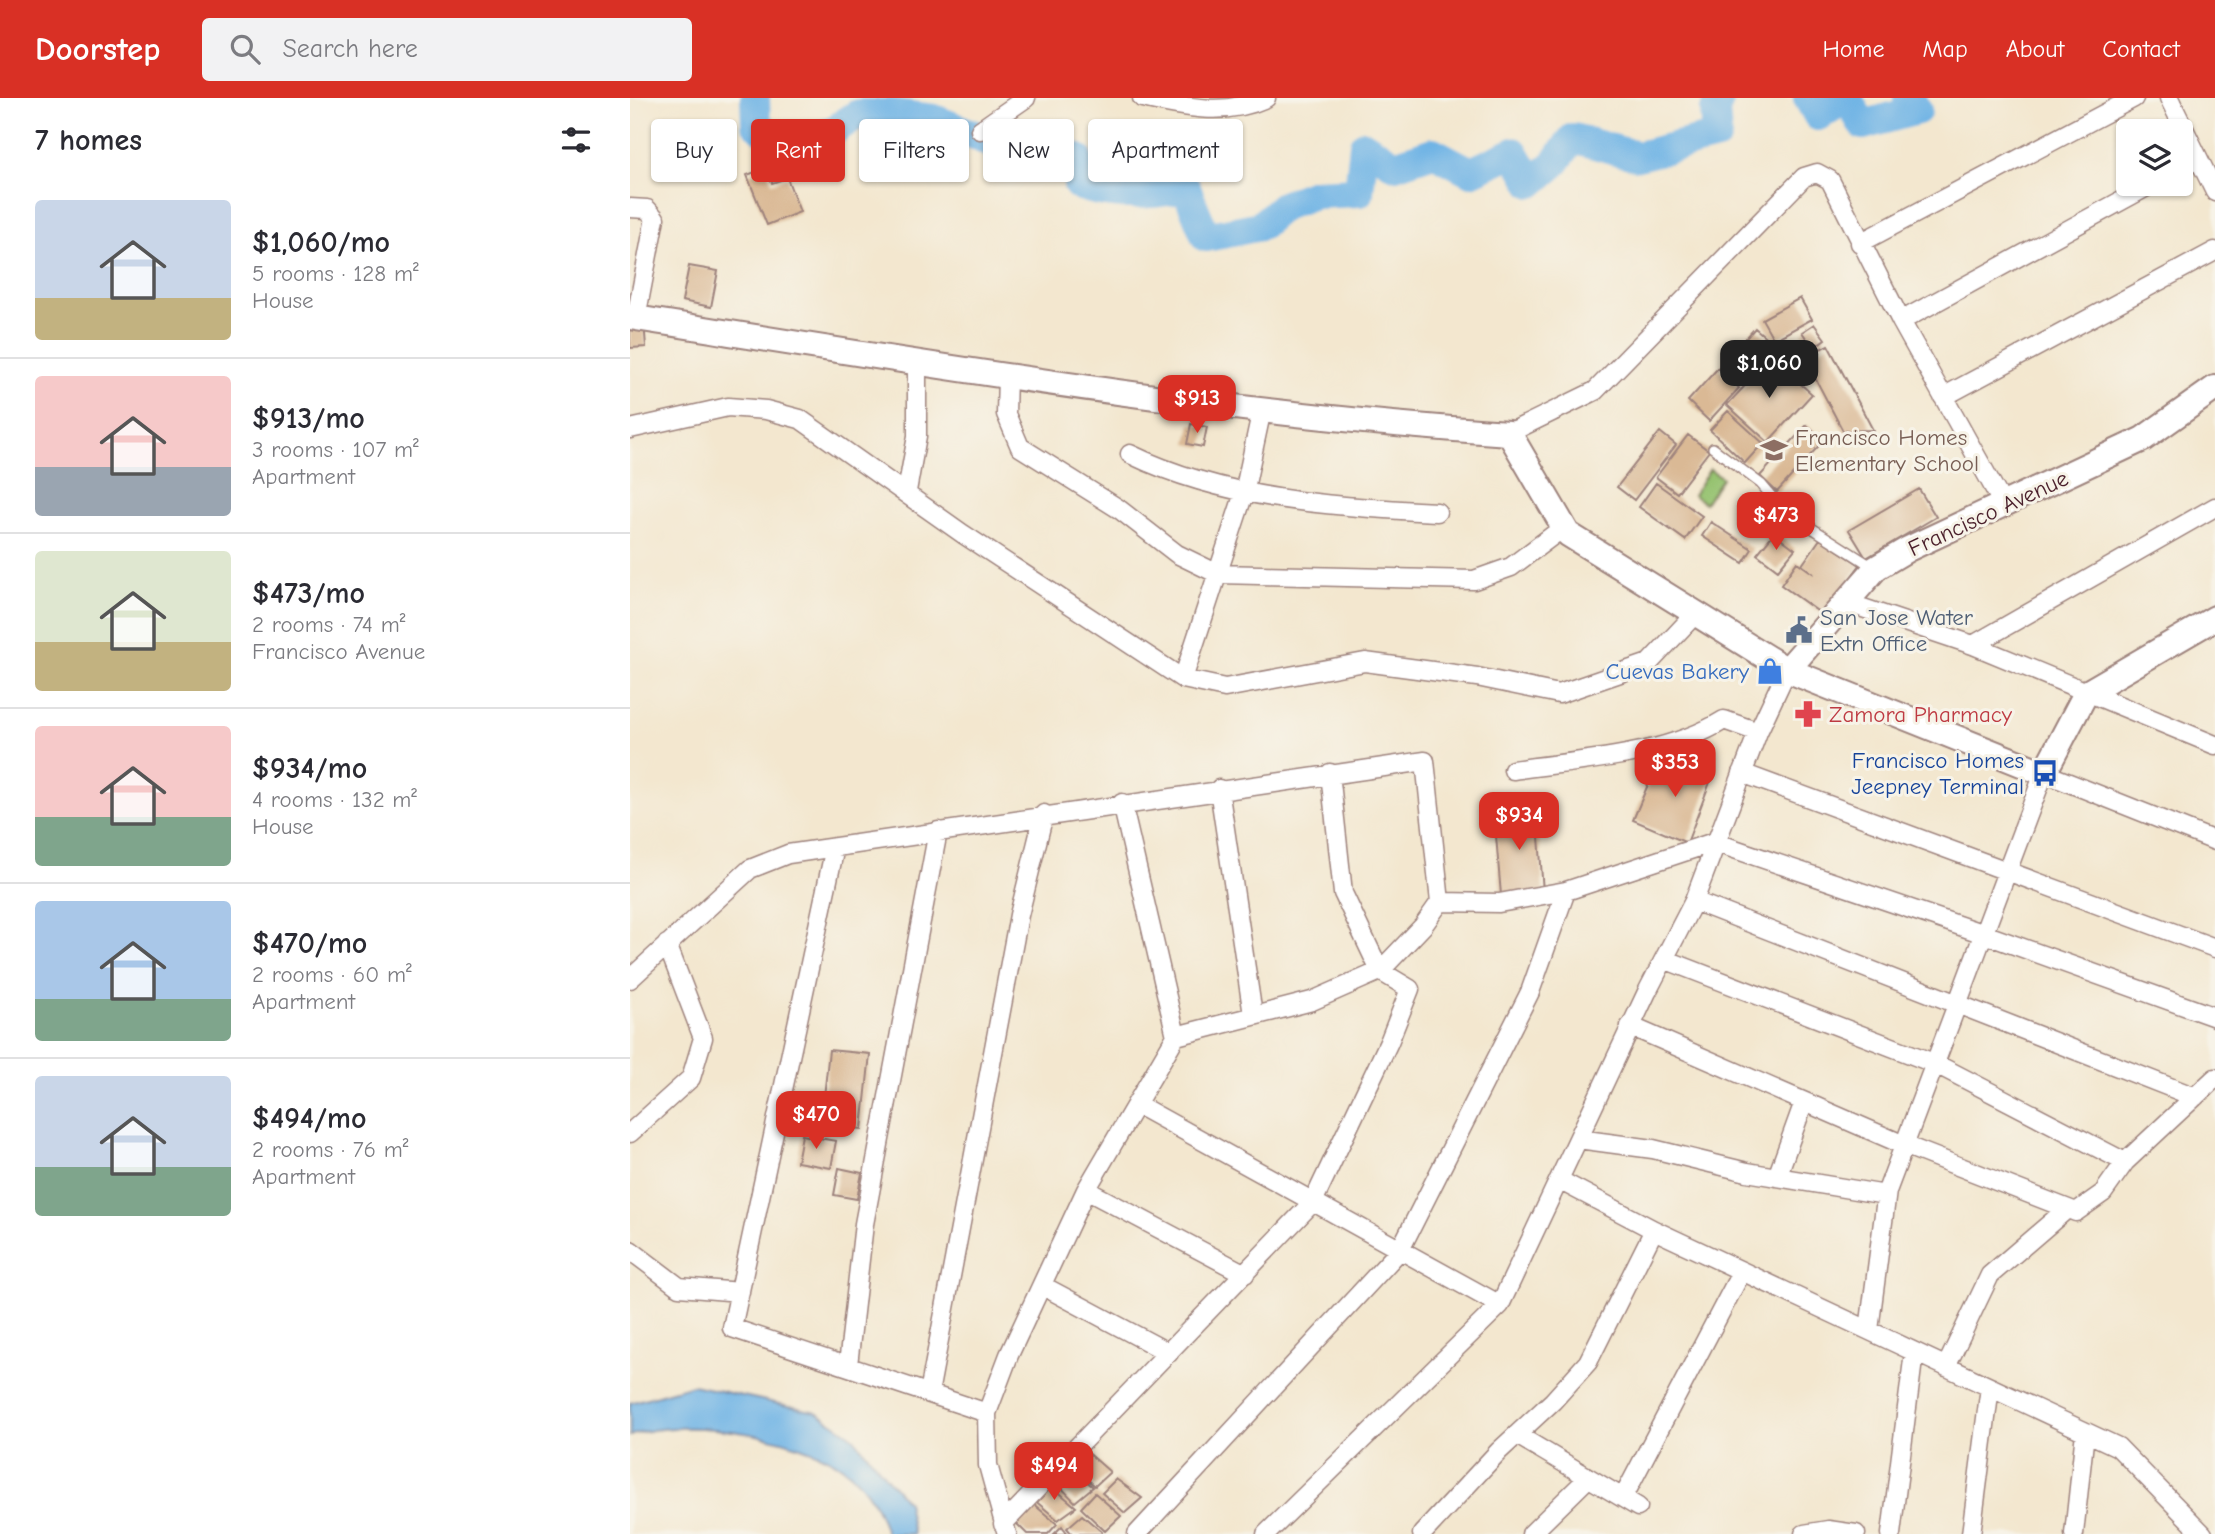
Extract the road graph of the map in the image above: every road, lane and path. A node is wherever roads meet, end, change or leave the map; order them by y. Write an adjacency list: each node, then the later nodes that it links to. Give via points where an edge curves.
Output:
1 (1026, 98): 6 (street)
2 (1142, 98): 3 (street, via 1206,111 1245,108)
3 (1266, 98)
4 (2134, 98): 12 (street)
5 (2169, 98): 7 (street)
6 (980, 130)
7 (2197, 159): 8 (street); 9 (street)
8 (2193, 161)
9 (2215, 192)
10 (2130, 196): 15 (street)
11 (630, 208): 14 (street, via 647,209 655,218)
12 (1860, 243): 15 (street); 22 (street, via 1829,180 1817,173 1804,177 1595,391)
13 (2215, 251): 19 (street)
14 (633, 317): 16 (street)
15 (1900, 321): 19 (street)
16 (917, 361): 17 (street); 25 (street, via 917,436)
17 (1007, 374): 20 (street); 32 (street, via 1006,414 1020,447 1119,509 1177,554)
18 (2215, 388): 27 (street, Francisco Avenue, via 2143,439)
19 (1943, 397): 27 (street)
20 (1262, 409): 22 (street, via 1373,424); 26 (street)
21 (630, 429): 25 (street, via 728,407 766,410 800,419)
22 (1509, 433): 30 (street)
23 (1713, 447): 31 (lane, via 1761,484 1782,509)
24 (1130, 454): 26 (street)
25 (907, 491): 38 (street)
26 (1244, 493): 29 (street); 32 (street)
27 (2004, 504): 31 (street, Francisco Avenue)
28 (2215, 508): 36 (street)
29 (1437, 512)
30 (1563, 527): 32 (street, via 1511,567 1474,580); 34 (street)
31 (1876, 568): 33 (street, Francisco Avenue)
32 (1218, 574): 38 (street)
33 (1847, 603): 36 (street); 37 (street, Francisco Avenue)
34 (1697, 612): 37 (street); 38 (street, via 1649,663 1559,694 1365,662 1225,688)
35 (2215, 618): 39 (street)
36 (1973, 645): 39 (street)
37 (1787, 670): 40 (street); 45 (street)
38 (1183, 679)
39 (2086, 693): 41 (street); 45 (street)
40 (1758, 732): 42 (street, via 1724,720 1696,734 1634,751); 44 (street)
41 (2211, 739)
42 (1513, 770)
43 (1330, 773): 46 (street); 56 (street, via 1425,761); 61 (street, via 1343,893)
44 (1742, 773): 51 (street); 53 (street)
45 (2045, 773): 50 (street); 53 (street)
46 (1219, 789): 47 (street); 64 (street)
47 (1122, 803): 48 (street); 67 (street)
48 (1044, 814): 49 (street); 97 (street, via 1020,915)
49 (937, 831): 52 (street); 94 (street, via 864,1224)
50 (2215, 841)
51 (1714, 842): 54 (street); 55 (street); 57 (street)
52 (835, 847): 58 (street, via 788,854 750,869); 89 (street)
53 (2008, 870): 57 (street); 59 (street)
54 (1566, 891): 56 (street, via 1499,903); 85 (street, via 1531,992)
55 (1693, 901): 60 (street); 63 (street)
56 (1440, 902): 61 (street)
57 (1984, 934): 63 (street); 65 (street)
58 (667, 944): 62 (street); 73 (street, via 703,1038 691,1078)
59 (2215, 948)
60 (1664, 959): 66 (street); 68 (street)
61 (1380, 971): 64 (street, via 1312,1001); 81 (street, via 1410,989)
62 (630, 979)
63 (1957, 1004): 68 (street); 70 (street)
64 (1253, 1015): 67 (street)
65 (2215, 1017)
66 (1630, 1026): 71 (street); 74 (street)
67 (1176, 1036): 72 (street)
68 (1936, 1064): 75 (street); 76 (street)
69 (2215, 1078): 70 (street)
70 (2195, 1097): 76 (street)
71 (1804, 1102): 75 (street); 77 (street)
72 (1136, 1104): 79 (street); 81 (street)
73 (630, 1133)
74 (1578, 1139): 77 (street, via 1653,1149); 78 (street)
75 (1904, 1145): 80 (street); 82 (street)
76 (2125, 1162): 82 (street, via 2103,1193 2076,1212)
77 (1777, 1177): 80 (street)
78 (1559, 1180): 83 (street); 90 (street)
79 (1086, 1190): 87 (street); 88 (street)
80 (1886, 1195): 91 (street)
81 (1313, 1202): 85 (street); 87 (street)
82 (2067, 1209): 95 (street, via 1990,1275)
83 (1654, 1230): 86 (street); 100 (street, via 1588,1362)
84 (630, 1250): 89 (street, via 679,1287)
85 (1400, 1250): 90 (street); 105 (street)
86 (1742, 1271): 91 (street); 102 (street)
87 (1245, 1274): 93 (street)
88 (1043, 1286): 93 (street); 98 (street)
89 (740, 1292): 94 (street, via 732,1328)
90 (1500, 1305): 106 (street)
91 (1869, 1330): 92 (street)
92 (1914, 1352): 95 (street); 111 (street)
93 (1169, 1353): 104 (street)
94 (848, 1365): 97 (street)
95 (1946, 1367): 96 (street)
96 (1990, 1387): 99 (street); 112 (street)
97 (929, 1393): 98 (street)
98 (987, 1413): 104 (street, via 988,1465)
99 (2085, 1432): 113 (street); 114 (street, via 2118,1447)
100 (1517, 1434): 101 (street); 107 (street)
101 (1588, 1478): 102 (street); 108 (street)
102 (1622, 1498): 103 (street)
103 (1638, 1507)
104 (1005, 1529)
105 (1137, 1534)
106 (1266, 1534)
107 (1422, 1534)
108 (1531, 1534)
109 (1804, 1534): 110 (street, via 1828,1530)
110 (1856, 1534)
111 (1891, 1534)
112 (1971, 1534)
113 (2074, 1534)
114 (2203, 1534)

